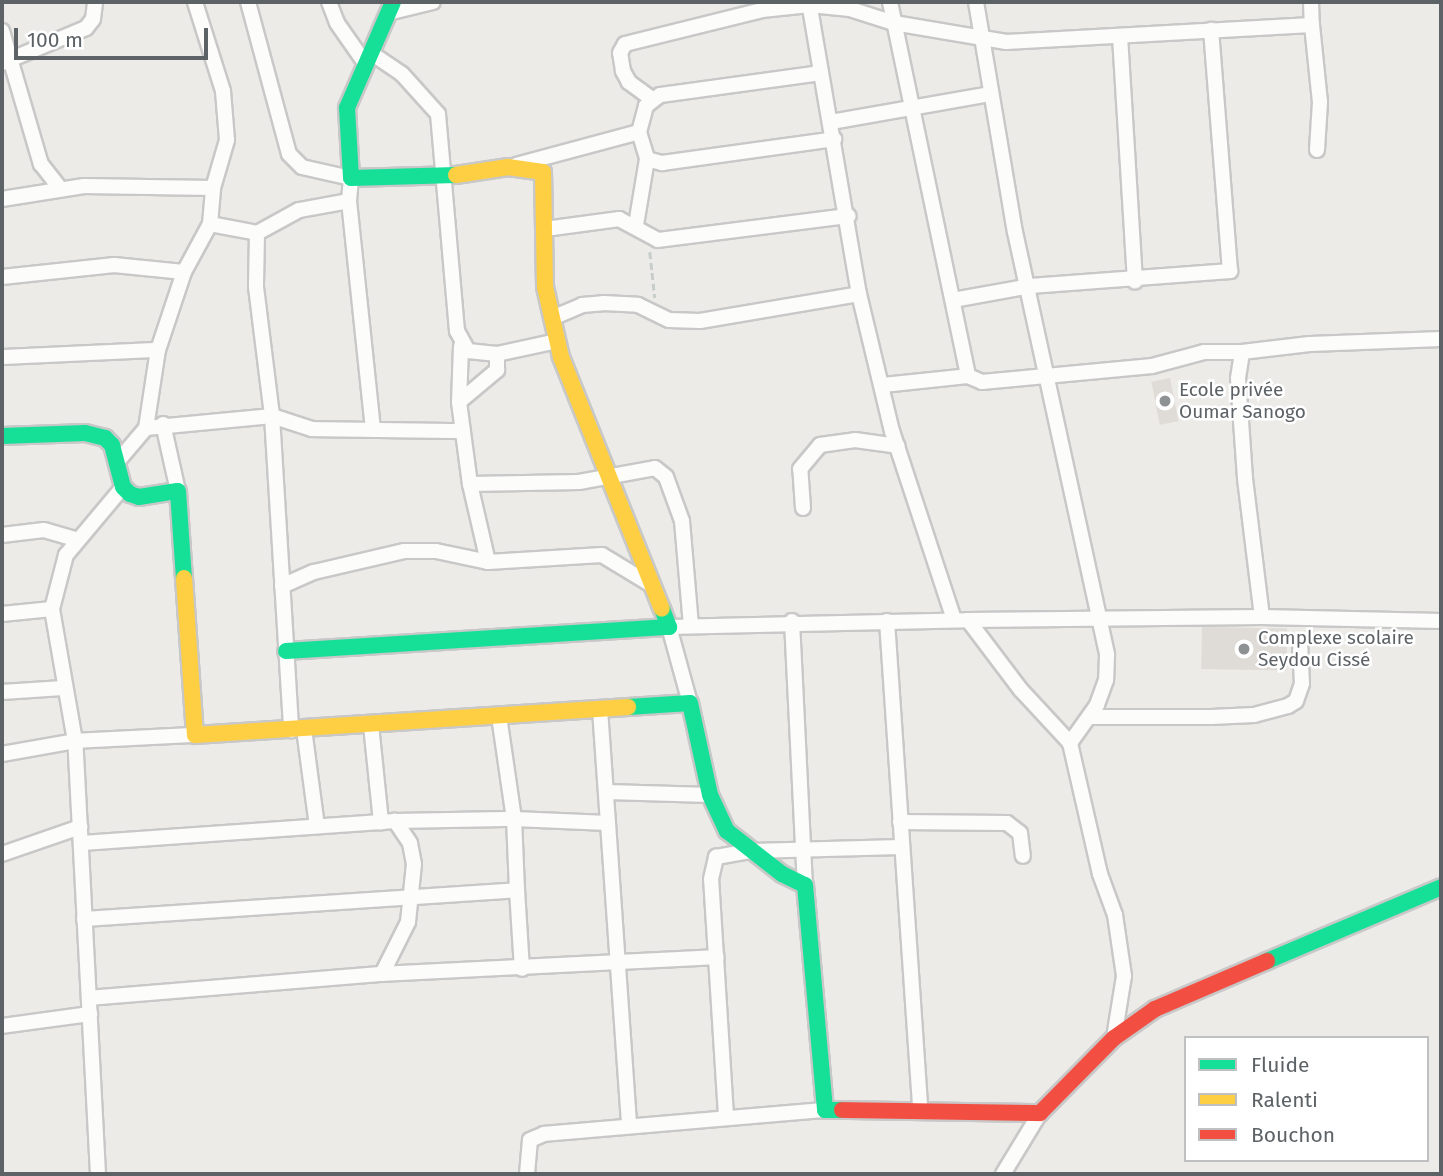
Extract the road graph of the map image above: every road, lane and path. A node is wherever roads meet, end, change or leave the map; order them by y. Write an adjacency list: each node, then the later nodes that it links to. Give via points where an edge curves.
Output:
1 (95, 2): 18 (street, via 93,19 86,28)
2 (195, 2): 32 (street, via 226,111 227,140)
3 (248, 2): 30 (street, via 289,154 302,167)
4 (328, 2): 17 (street, via 337,23)
5 (433, 2): 10 (street)
6 (890, 2): 11 (street)
7 (976, 2): 16 (street)
8 (1311, 2): 12 (street)
9 (810, 3): 11 (street); 19 (street); 21 (street, via 715,19 625,44 620,53 623,71 629,82)
10 (393, 7): 17 (street)
11 (894, 23): 16 (street); 22 (street)
12 (1312, 25): 13 (street); 26 (street, via 1321,102)
13 (1211, 30): 15 (street); 43 (street, via 1230,271)
14 (2, 31): 18 (street)
15 (1121, 36): 16 (street); 43 (street)
16 (984, 40): 20 (street)
17 (368, 57): 29 (street, via 402,74 438,114); 30 (street, via 347,108)
18 (6, 62): 31 (street, via 41,164)
19 (821, 73): 21 (street); 23 (street)
20 (990, 94): 22 (street); 44 (street)
21 (652, 99): 24 (street)
22 (913, 106): 23 (street); 46 (street)
23 (831, 122): 25 (street)
24 (639, 132): 27 (street); 28 (street)
25 (834, 139): 27 (street, via 700,161); 35 (street)
26 (1317, 150)
27 (647, 159): 37 (street)
28 (508, 167): 29 (street); 38 (street, via 542,172)
29 (443, 176): 30 (street); 51 (street)
30 (351, 178): 34 (street)
31 (60, 188): 32 (street); 33 (street)
32 (213, 188): 36 (street)
33 (2, 199)
34 (349, 201): 39 (street, via 299,210); 63 (street)
35 (848, 216): 40 (street); 45 (street)
36 (210, 224): 39 (street); 41 (street)
37 (636, 225): 38 (street, via 619,219); 40 (street)
38 (545, 229): 48 (street, via 545,287)
39 (257, 233): 60 (street, via 256,287)
40 (649, 238): 47 (path)
41 (184, 272): 42 (street, via 114,265); 52 (street)
42 (2, 277)
43 (1135, 282): 44 (street)
44 (1030, 286): 46 (street); 56 (street)
45 (859, 294): 47 (street, via 700,321 669,320); 58 (street)
46 (953, 300): 57 (street)
47 (656, 313): 48 (street, via 638,304 603,303 582,305)
48 (552, 318): 50 (street)
49 (1441, 339): 53 (street, via 1310,344)
50 (557, 341): 54 (street); 68 (street)
51 (461, 346): 54 (street); 59 (street)
52 (158, 351): 55 (street); 62 (street)
53 (1241, 352): 56 (street, via 1204,352 1152,366); 81 (street, via 1238,378 1245,478)
54 (497, 354): 59 (street, via 497,370)
55 (2, 357)
56 (1045, 373): 57 (street, via 982,382); 80 (street)
57 (968, 376): 58 (street)
58 (884, 385): 66 (street)
59 (459, 402): 64 (street)
60 (272, 416): 61 (street); 63 (street, via 312,429); 77 (street)
61 (163, 424): 62 (street); 71 (street)
62 (146, 428): 67 (street)
63 (373, 430): 64 (street)
64 (463, 431): 69 (street)
65 (2, 436): 67 (street, via 85,433 104,438)
66 (898, 446): 72 (street, via 855,440 820,445 800,469); 82 (street)
67 (118, 461): 70 (street)
68 (607, 477): 69 (street, via 579,482); 76 (street); 87 (street, via 655,468 666,477 687,542)
69 (470, 484): 75 (street)
70 (123, 487): 71 (street, via 139,497); 74 (street)
71 (178, 491): 98 (street)
72 (803, 508)
73 (2, 536): 74 (street, via 44,530)
74 (78, 540): 78 (street, via 66,555)
75 (488, 562): 76 (street, via 602,555); 77 (street, via 404,551 314,572)
76 (650, 584): 86 (street)
77 (282, 586): 89 (street)
78 (52, 609): 79 (street); 90 (street)
79 (2, 614)
80 (1096, 617): 81 (street); 82 (street); 95 (street, via 1107,655 1106,680)
81 (1262, 617): 85 (street)
82 (961, 620): 84 (street); 100 (street)
83 (792, 621): 84 (street); 87 (street); 112 (street)
84 (887, 621): 106 (street)
85 (1441, 621)
86 (669, 626): 87 (street); 89 (street); 92 (street)
87 (691, 626)
88 (1300, 641): 95 (street, via 1302,684 1296,701 1288,706 1233,716)
89 (286, 651): 97 (street)
90 (63, 688): 91 (street); 99 (street)
91 (2, 692)
92 (690, 703): 93 (street); 103 (street)
93 (600, 709): 94 (street); 102 (street)
94 (499, 716): 96 (street); 104 (street)
95 (1090, 717): 100 (street)
96 (371, 725): 97 (street); 105 (street)
97 (298, 729): 98 (street); 108 (street)
98 (195, 736): 99 (street)
99 (75, 741): 101 (street); 109 (street)
100 (1070, 743): 128 (street, via 1100,874 1115,915 1124,976)
101 (2, 754)
102 (607, 792): 103 (street); 107 (street)
103 (710, 794): 113 (street, via 727,831)
104 (514, 819): 105 (street); 107 (street); 118 (street)
105 (388, 822): 108 (street); 119 (street, via 413,854)
106 (900, 822): 111 (street); 115 (street, via 1007,823 1020,833)
107 (608, 823): 122 (street)
108 (317, 826): 110 (street)
109 (80, 827): 110 (street); 114 (street)
110 (82, 843): 120 (street)
111 (901, 847): 112 (street); 130 (street)
112 (803, 850): 113 (street); 116 (street)
113 (751, 851): 116 (street); 121 (street, via 716,857 713,863)
114 (2, 854)
115 (1023, 856)
116 (805, 885): 129 (street)
117 (1441, 887): 128 (street, via 1155,1009)
118 (517, 890): 119 (street); 123 (street)
119 (409, 897): 120 (street); 124 (street, via 402,941)
120 (84, 919): 125 (street)
121 (718, 957): 122 (street); 132 (street)
122 (616, 962): 123 (street); 133 (street)
123 (522, 969): 124 (street)
124 (382, 974): 125 (street)
125 (89, 998): 126 (street)
126 (90, 1014): 127 (street); 134 (street)
127 (2, 1026)
128 (1114, 1038): 131 (street)
129 (825, 1110): 130 (street); 132 (street)
130 (920, 1110): 131 (street)
131 (1040, 1113): 136 (street)
132 (726, 1116): 133 (street)
133 (629, 1125): 135 (street, via 537,1135 528,1147)
134 (98, 1174)
135 (527, 1174)
136 (1003, 1174)

